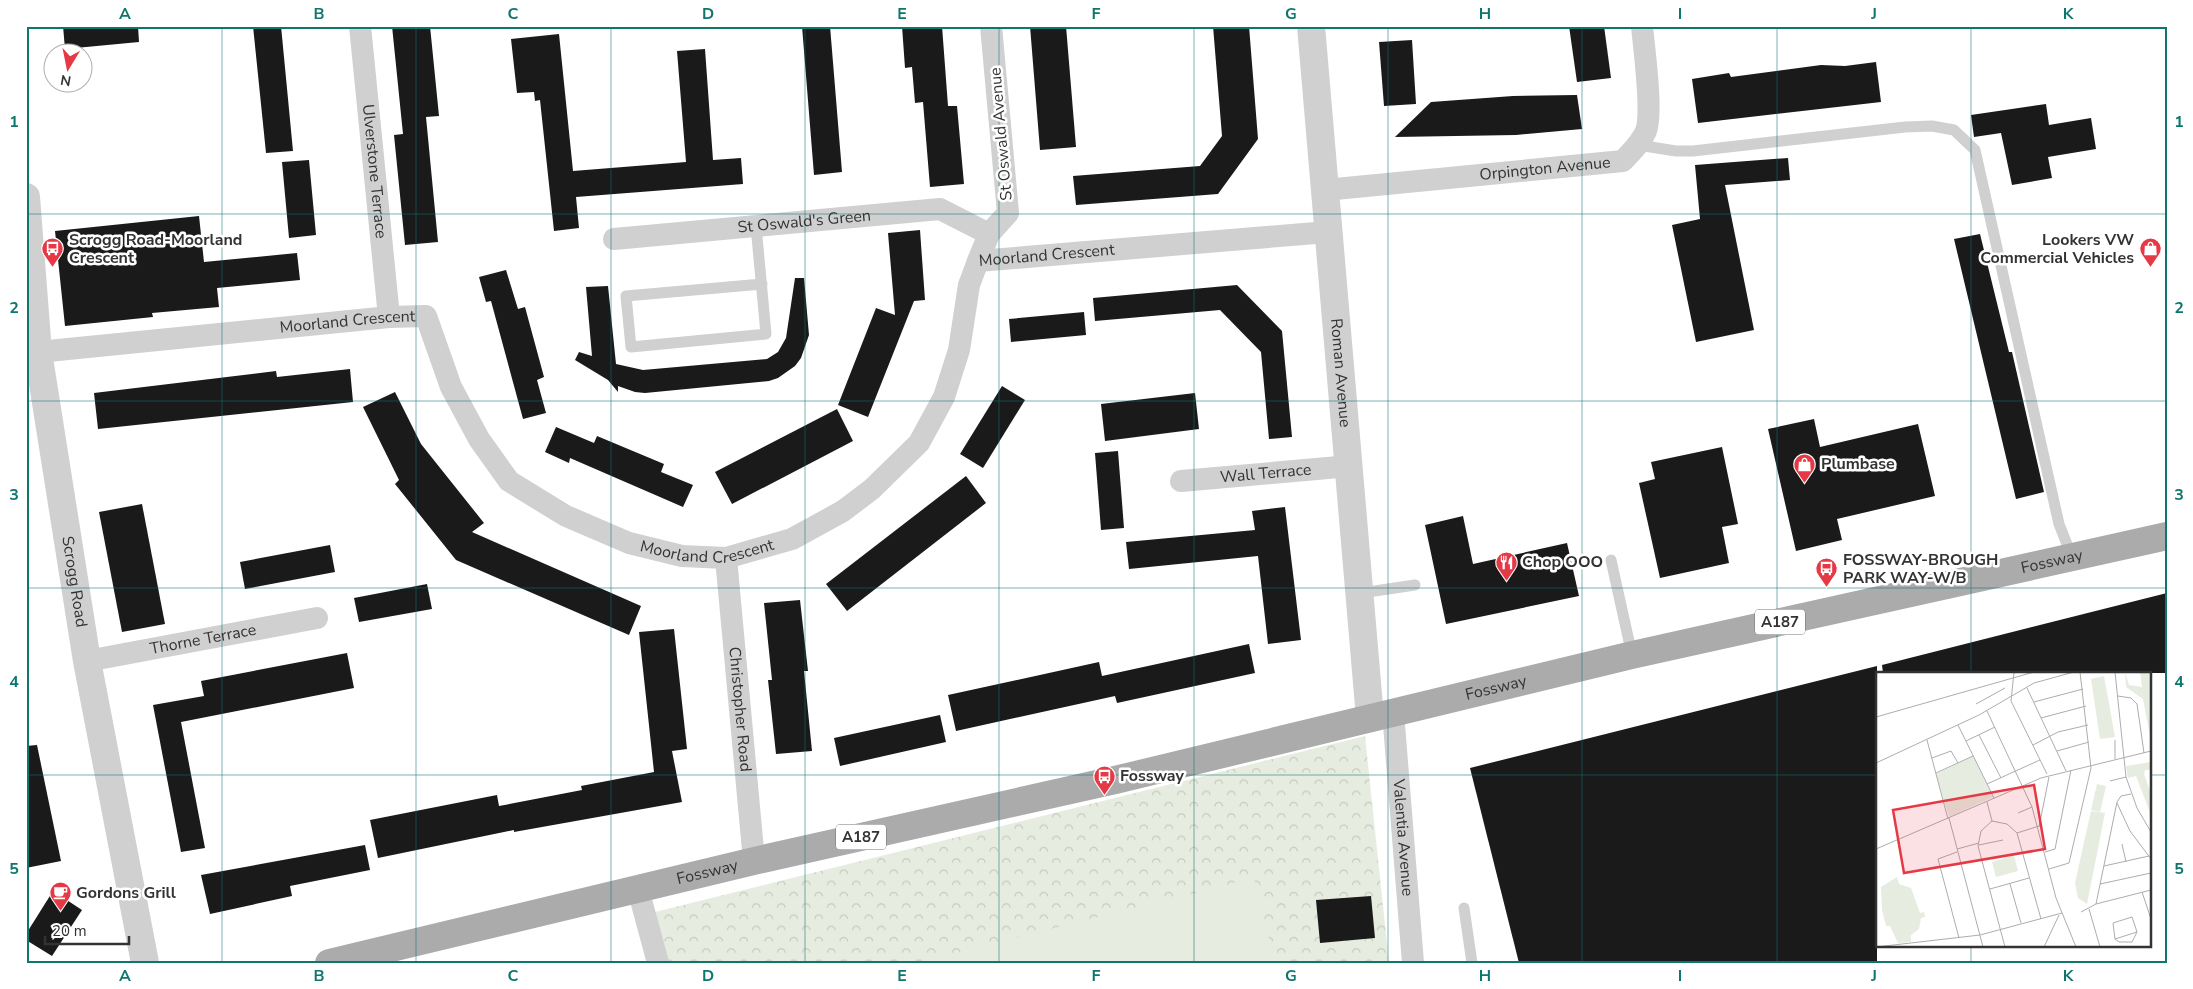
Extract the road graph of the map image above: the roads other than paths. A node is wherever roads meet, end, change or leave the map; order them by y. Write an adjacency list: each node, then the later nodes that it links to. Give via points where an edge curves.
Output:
1 (360, 26): 14 (street, Ulverstone Terrace)
2 (991, 26): 10 (street, St Oswald Avenue, via 1008,213)
3 (1311, 26): 6 (street, Roman Avenue)
4 (1642, 26): 5 (street, Orpington Avenue, via 1648,110 1647,128)
5 (1638, 145): 6 (street, Orpington Avenue, via 1622,161); 19 (lane, via 1693,151 1905,127 1932,126 1954,130 1975,150 2059,524)
6 (1325, 190): 9 (street, Roman Avenue)
7 (26, 197): 15 (street, Scrogg Road)
8 (756, 226): 10 (street, St Oswald's Green, via 940,209); 11 (street, St Oswald's Green); 13 (lane)
9 (1328, 232): 12 (street, Moorland Crescent); 16 (street, Roman Avenue)
10 (988, 234): 12 (street, St Oswald Avenue)
11 (614, 239)
12 (978, 261): 20 (street, Moorland Crescent, via 944,397 919,443 843,512 792,539)
13 (762, 284): 13 (lane, via 766,334 631,347 626,296)
14 (390, 317): 15 (street, Moorland Crescent); 20 (street, Moorland Crescent, via 426,316 451,387 479,439 509,481 566,516 629,543 682,556)
15 (34, 349): 26 (street, Scrogg Road)
16 (1350, 466): 17 (street, Wall Terrace); 23 (street, Roman Avenue)
17 (1181, 481)
18 (2167, 536): 19 (main road, Fossway / A187)
19 (2072, 557): 25 (main road, Fossway / A187)
20 (726, 558): 28 (street, Christopher Road)
21 (1611, 560): 25 (lane)
22 (1415, 585): 23 (lane)
23 (1361, 593): 27 (street, Roman Avenue)
24 (317, 618): 26 (street, Thorne Terrace)
25 (1632, 655): 27 (main road, Fossway / A187)
26 (87, 661): 31 (street, Scrogg Road)
27 (1382, 715): 28 (main road, Fossway / A187, via 1115,780); 34 (street, Valentia Avenue)
28 (754, 861): 29 (main road, Fossway / A187)
29 (638, 890): 32 (main road, Fossway / A187); 33 (street)
30 (1464, 908): 35 (lane)
31 (145, 963)
32 (329, 963)
33 (658, 963)
34 (1413, 963)
35 (1472, 963)

